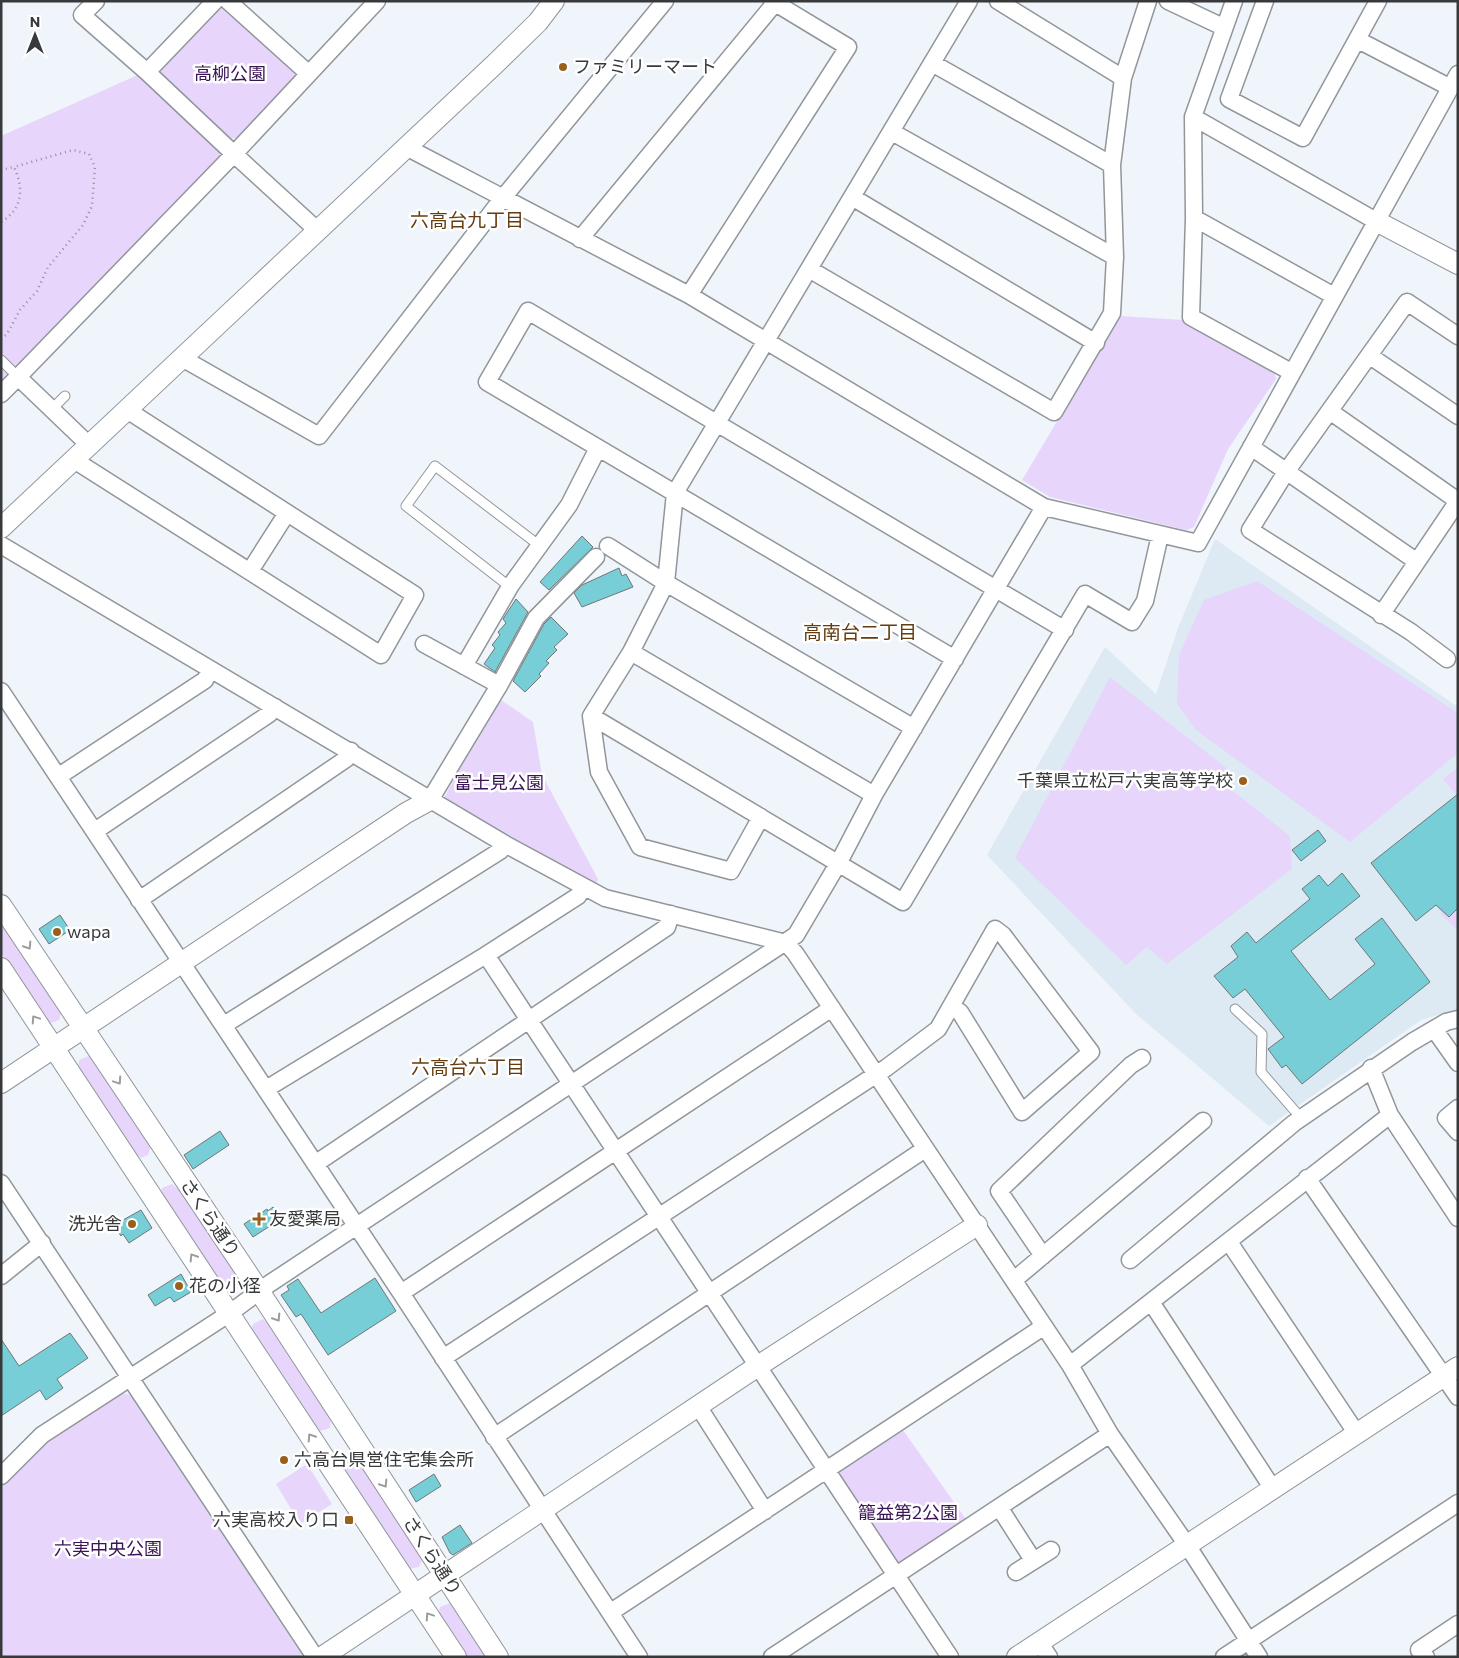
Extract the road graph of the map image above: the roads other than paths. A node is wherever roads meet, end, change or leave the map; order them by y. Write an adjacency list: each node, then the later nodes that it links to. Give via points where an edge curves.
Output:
1 (96, 1): 18 (street, via 82,15)
2 (216, 1): 18 (street)
3 (228, 1): 19 (street)
4 (377, 1): 19 (street)
5 (554, 1): 24 (street, via 538,22)
6 (665, 1): 28 (street)
7 (969, 1): 17 (street)
8 (998, 1): 20 (street)
9 (1148, 1): 20 (street)
10 (1168, 1): 15 (street)
11 (1234, 1): 15 (street)
12 (1265, 1): 16 (street, via 1229,99 1304,138)
13 (1378, 1): 16 (street)
14 (774, 2): 32 (street); 36 (street, via 848,47)
15 (1223, 27): 22 (street)
16 (1358, 40): 21 (street)
17 (932, 63): 23 (street); 26 (street)
18 (147, 72): 25 (street)
19 (309, 74): 25 (street)
20 (1123, 78): 26 (street)
21 (1454, 80): 30 (street)
22 (1193, 117): 29 (street); 30 (street)
23 (892, 132): 27 (street); 33 (street)
24 (406, 147): 28 (street); 31 (street)
25 (234, 154): 31 (street); 45 (street)
26 (1112, 165): 33 (street)
27 (852, 197): 35 (street); 40 (street)
28 (502, 199): 32 (street); 42 (street, via 319,436)
29 (1194, 218): 37 (street); 44 (street, via 1191,317)
30 (1376, 221): 34 (street); 37 (street)
31 (317, 230): 42 (street)
32 (580, 239): 36 (street)
33 (1115, 257): 40 (street, via 1112,313)
34 (1458, 264)
35 (809, 269): 39 (street); 40 (street, via 1054,412)
36 (689, 295): 39 (street)
37 (1334, 296): 44 (street)
38 (1458, 336): 41 (street, via 1408,302)
39 (766, 340): 52 (street); 60 (street)
40 (1096, 343)
41 (1370, 356): 50 (street); 51 (street)
42 (182, 358): 49 (street)
43 (1, 360): 45 (lane)
44 (1291, 372): 54 (street)
45 (18, 377): 46 (street); 48 (street)
46 (1, 394)
47 (65, 396): 48 (lane)
48 (52, 409): 53 (street)
49 (127, 410): 53 (street); 61 (street)
50 (1331, 412): 57 (street); 59 (street)
51 (1458, 416)
52 (716, 422): 55 (street, via 528,311 487,382); 58 (street); 70 (street)
53 (88, 445): 56 (street)
54 (1251, 447): 57 (street); 63 (street, via 1198,543)
55 (598, 448): 58 (street); 65 (street, via 569,505)
56 (74, 460): 62 (street); 67 (street)
57 (1286, 472): 66 (street); 71 (street, via 1250,530)
58 (675, 493): 68 (street); 75 (street)
59 (1458, 501): 66 (street)
60 (1044, 507): 63 (street); 70 (street)
61 (286, 514): 67 (street); 67 (street, via 415,595 381,655)
62 (1, 528)
63 (1160, 535): 72 (street, via 1145,600 1132,622 1085,594)
64 (1, 545): 78 (street)
65 (540, 546): 69 (street); 69 (lane, via 435,466 406,506)
66 (1416, 561): 71 (street)
67 (250, 571)
68 (666, 583): 74 (street); 79 (street, via 602,552 536,618); 83 (street)
69 (510, 587): 77 (street)
70 (995, 588): 72 (street); 75 (street)
71 (1381, 615): 76 (street)
72 (1065, 630): 91 (street, via 903,902)
73 (424, 644): 77 (street)
74 (631, 652): 82 (street); 86 (street)
75 (955, 659): 83 (street)
76 (1447, 659)
77 (464, 666): 79 (street)
78 (210, 670): 81 (street); 85 (street, via 205,680)
79 (499, 685): 87 (street)
80 (1, 691): 85 (street)
81 (275, 707): 84 (street); 89 (street)
82 (591, 716): 88 (street); 88 (street, via 598,772 640,847 731,871)
83 (914, 728): 86 (street)
84 (351, 752): 87 (street); 93 (street, via 346,759)
85 (59, 776): 89 (street)
86 (874, 795): 91 (street)
87 (430, 800): 90 (street); 98 (street)
88 (761, 817): 91 (street)
89 (95, 831): 93 (street)
90 (504, 844): 92 (street); 105 (street, via 500,851)
91 (839, 862): 96 (street, via 796,935)
92 (583, 888): 95 (street, via 606,898); 97 (street, via 578,896)
93 (139, 900): 98 (street)
94 (1, 905): 106 (street, さくら通り, one-way to 106)
95 (671, 914): 96 (street); 104 (street, via 667,927)
96 (786, 944): 101 (street); 114 (street)
97 (486, 955): 104 (street); 115 (street)
98 (183, 963): 105 (street); 106 (street)
99 (1, 968): 108 (street, さくら通り, one-way to 99)
100 (951, 1006): 100 (street, via 960,1012 1022,1112 1091,1052 1003,935 995,930); 112 (street, via 938,1029)
101 (832, 1008): 112 (street); 122 (street)
102 (1235, 1009): 118 (lane, via 1262,1034 1261,1072)
103 (1458, 1019): 107 (street)
104 (529, 1020): 114 (street); 123 (street)
105 (224, 1025): 115 (street)
106 (83, 1029): 108 (street); 137 (street, さくら通り, one-way to 137)
107 (1434, 1029): 110 (street); 111 (street)
108 (54, 1047): 113 (street); 140 (street, さくら通り, one-way to 108)
109 (1142, 1058): 132 (street, via 999,1191)
110 (1458, 1063)
111 (1371, 1068): 117 (street); 118 (street)
112 (876, 1073): 121 (street); 126 (street)
113 (1, 1083)
114 (572, 1085): 122 (street); 129 (street)
115 (266, 1089): 123 (street)
116 (1458, 1108): 120 (street, via 1446,1118)
117 (1390, 1116): 124 (street); 127 (street)
118 (1301, 1118): 133 (street)
119 (1203, 1121): 132 (street)
120 (1458, 1132)
121 (925, 1149): 128 (street); 136 (street)
122 (616, 1152): 126 (street); 138 (street)
123 (315, 1164): 129 (street)
124 (1307, 1178): 130 (street); 145 (street)
125 (1, 1183): 131 (street)
126 (660, 1216): 136 (street); 142 (street)
127 (1458, 1218)
128 (977, 1225): 135 (street); 144 (street)
129 (357, 1228): 137 (street); 138 (street)
130 (1229, 1242): 139 (street); 150 (street)
131 (42, 1243): 134 (street); 146 (street)
132 (1043, 1256): 135 (street)
133 (1130, 1260)
134 (1, 1276)
135 (1014, 1280): 141 (street)
136 (708, 1292): 144 (street); 151 (street)
137 (260, 1293): 140 (street); 164 (street, さくら通り, one-way to 164)
138 (401, 1293): 142 (street)
139 (1151, 1302): 143 (street); 154 (street)
140 (230, 1313): 146 (street); 165 (street, さくら通り, one-way to 140)
141 (1044, 1327): 143 (street); 152 (street)
142 (442, 1358): 151 (street)
143 (1070, 1364): 149 (street)
144 (758, 1366): 148 (street); 152 (street)
145 (1450, 1372): 147 (street); 150 (street)
146 (130, 1377): 153 (street, via 42,1435); 171 (street)
147 (1458, 1397)
148 (698, 1406): 157 (street); 158 (street)
149 (1110, 1434): 156 (street); 159 (street)
150 (1357, 1434): 154 (street)
151 (494, 1437): 157 (street)
152 (827, 1470): 158 (street); 163 (street)
153 (1, 1476)
154 (1273, 1489): 159 (street)
155 (1458, 1503): 168 (street)
156 (999, 1507): 161 (street); 163 (street)
157 (542, 1510): 164 (street); 166 (street)
158 (765, 1511): 166 (street)
159 (1187, 1545): 168 (street); 169 (street)
160 (1051, 1550): 161 (street)
161 (1034, 1560): 162 (street)
162 (1016, 1572)
163 (896, 1574): 176 (street); 177 (street)
164 (444, 1576): 165 (street); 174 (street, さくら通り)
165 (414, 1594): 172 (street); 173 (street, さくら通り, one-way to 165)
166 (611, 1612): 175 (street)
167 (1458, 1624): 170 (street)
168 (1248, 1641): 179 (street); 180 (street)
169 (1044, 1650): 178 (street)
170 (1418, 1655)
171 (315, 1657)
172 (322, 1657)
173 (456, 1657)
174 (498, 1657)
175 (639, 1657)
176 (772, 1657)
177 (950, 1657)
178 (1017, 1657)
179 (1224, 1657)
180 (1259, 1657)

